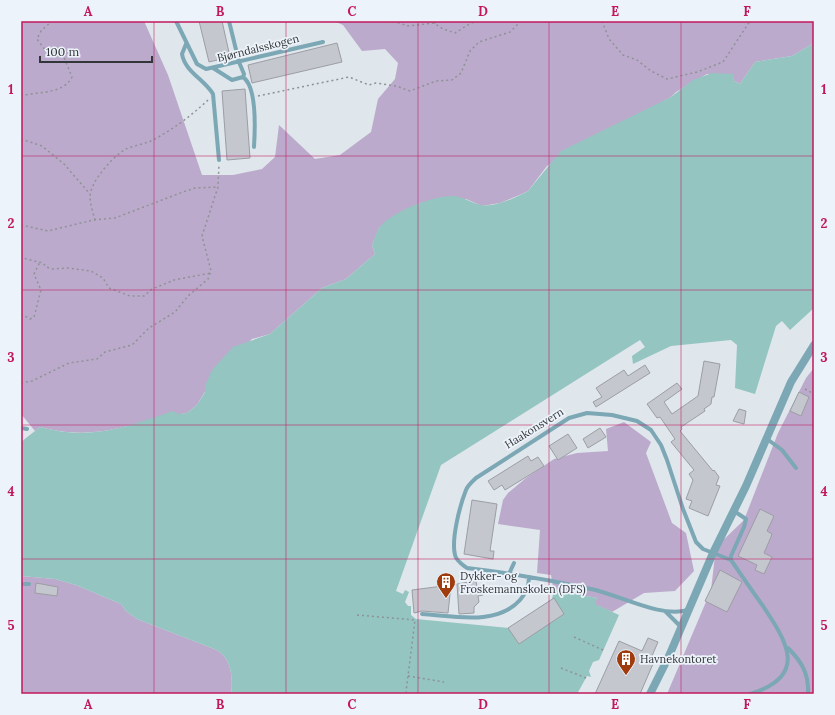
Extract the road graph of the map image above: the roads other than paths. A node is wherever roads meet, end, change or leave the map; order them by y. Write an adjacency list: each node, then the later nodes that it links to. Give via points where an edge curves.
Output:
1 (176, 21): 4 (lane, Bjørndalsskogen)
2 (230, 21): 5 (lane)
3 (323, 42): 5 (lane, Bjørndalsskogen)
4 (186, 44): 6 (lane, Bjørndalsskogen, via 196,64 206,69); 9 (lane, Bjørndalsskogen, via 182,54 185,64 213,94)
5 (239, 62): 6 (lane, Bjørndalsskogen); 7 (lane)
6 (213, 68): 7 (lane, via 232,80)
7 (243, 77): 8 (lane, via 247,80 252,97)
8 (254, 147)
9 (219, 160)
10 (814, 345): 13 (street, via 790,382)
11 (21, 428): 12 (lane)
12 (27, 429)
13 (767, 439): 14 (lane, via 782,450); 15 (street)
14 (796, 468)
15 (733, 511): 16 (street); 17 (lane, via 746,519 730,556)
16 (713, 553): 17 (lane, Haakonsvern); 19 (lane, Haakonsvern, via 703,549 696,542 661,445 651,430 637,421 587,413 569,418 552,428 476,478 467,488 454,541 455,556 468,568); 23 (street)
17 (731, 560): 27 (lane, via 773,622)
18 (514, 563): 19 (lane)
19 (510, 574): 20 (lane, Haakonsvern)
20 (529, 577): 24 (lane, Haakonsvern, via 592,589); 25 (lane, via 527,590 522,598 502,613 459,617)
21 (21, 584): 22 (lane)
22 (29, 584)
23 (690, 610): 24 (lane, Haakonsvern); 26 (street)
24 (666, 612): 26 (lane, Haakonsvern)
25 (422, 614)
26 (681, 628): 28 (street)
27 (787, 648): 29 (lane, via 787,664 782,674 771,685); 30 (lane, via 807,673)
28 (650, 694)
29 (750, 694)
30 (808, 694)

